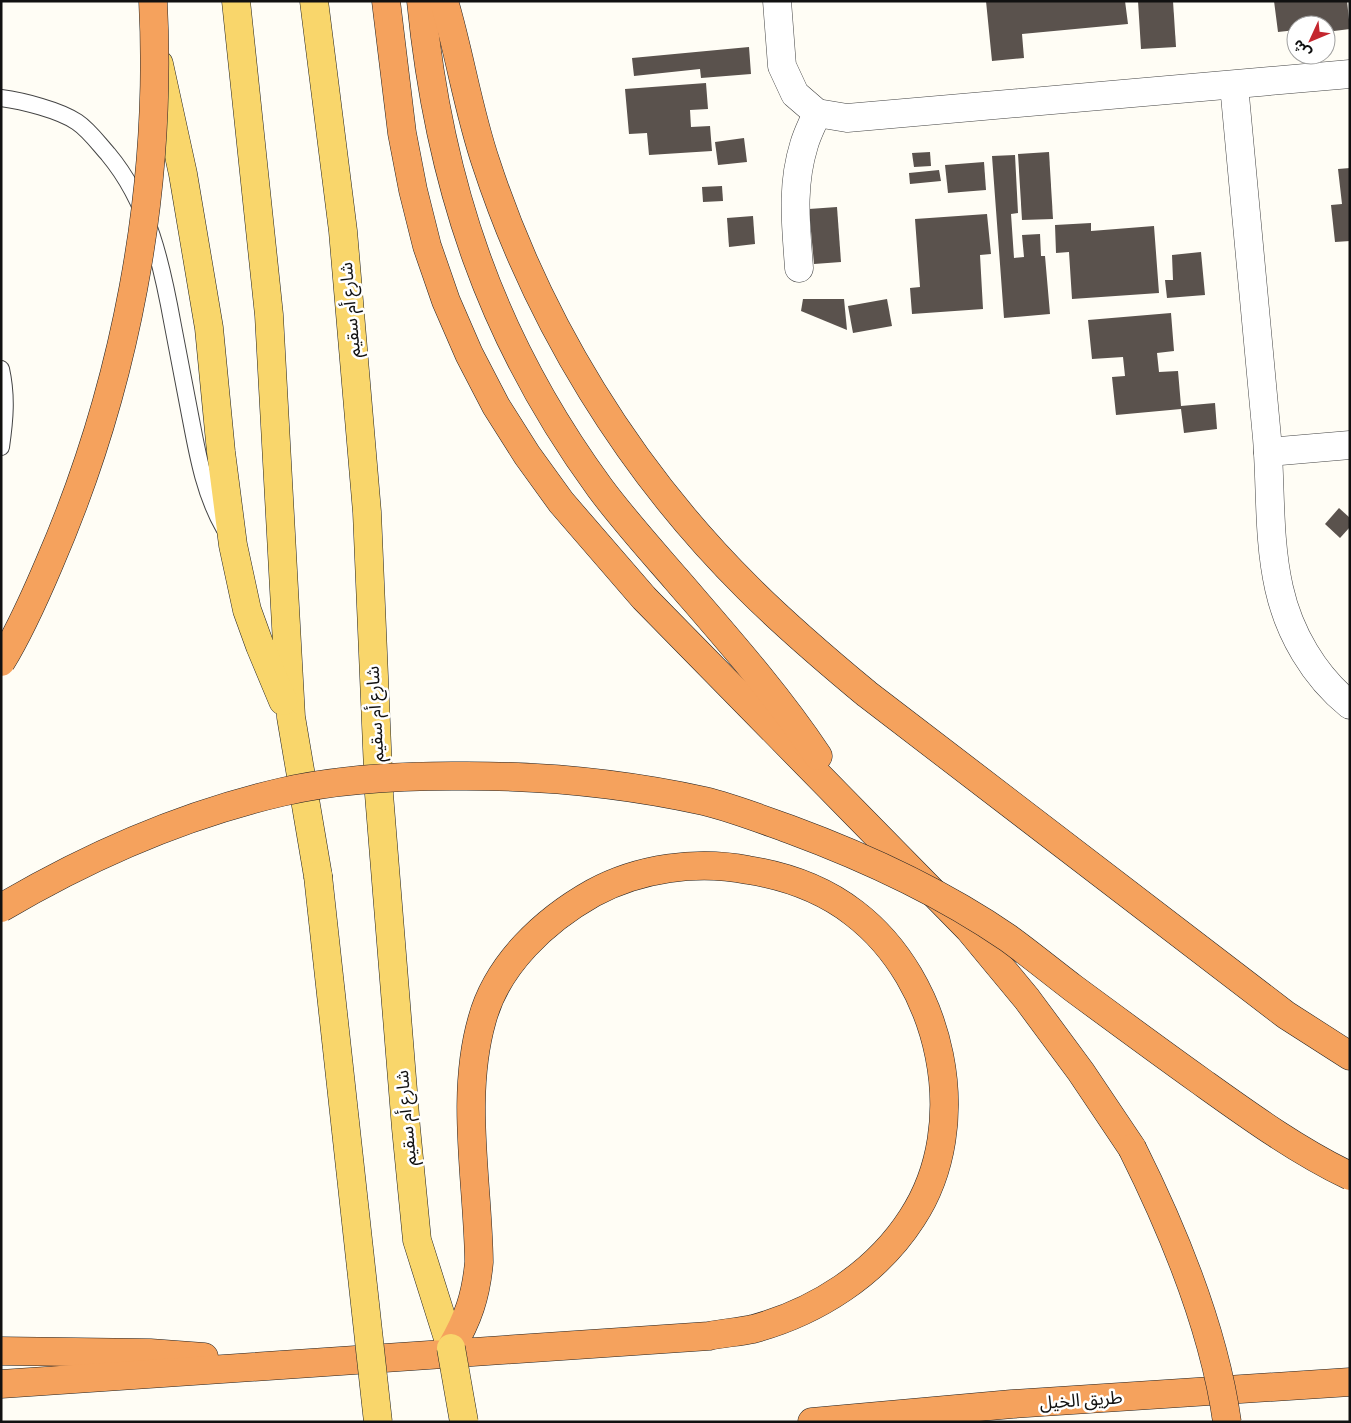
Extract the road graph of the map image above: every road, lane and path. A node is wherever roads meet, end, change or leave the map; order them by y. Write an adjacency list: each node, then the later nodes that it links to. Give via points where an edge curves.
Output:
1 (146, 1): 18 (main road, via 183,174 209,328)
2 (153, 1): 19 (highway, bridge, via 154,86 149,171 134,284 120,348 104,412 64,529)
3 (236, 1): 21 (main road, via 269,315)
4 (314, 1): 26 (main road, شارع أم سقيم, via 343,231 367,512 379,794 406,1128 418,1240)
5 (386, 1): 22 (highway, via 402,133 427,246 446,301 496,406 561,502 608,557 688,644)
6 (421, 1): 22 (highway, via 426,56 456,196 486,285 525,370 558,427 601,488 770,690 804,735)
7 (444, 1): 24 (highway, via 466,98 486,163 536,290 597,400 641,464 693,528 747,587 867,694 1286,1015)
8 (777, 1): 12 (street, via 782,66 794,94)
9 (1350, 74): 10 (street)
10 (1234, 85): 12 (street, via 846,118); 17 (street)
11 (1, 98): 18 (lane, via 48,109 77,122 97,141 132,188 155,244 166,286 203,477)
12 (818, 113): 13 (street, via 804,144 797,175 794,208)
13 (799, 268)
14 (1, 369): 16 (lane, via 5,390)
15 (1350, 445): 17 (street)
16 (1, 447)
17 (1268, 452): 20 (street, via 1272,548 1279,589 1292,629 1312,666)
18 (233, 545): 21 (main road, via 247,610)
19 (1, 662)
20 (1350, 706)
21 (291, 717): 31 (main road, bridge, via 318,876)
22 (842, 798): 34 (highway, bridge, via 969,929 1082,1072 1132,1148 1157,1198 1197,1302)
23 (1, 908): 25 (highway, bridge, via 78,866 197,816 283,792 326,784 414,777 491,776 611,785 704,802 751,815 825,843 958,907 1008,938 1262,1125)
24 (1350, 1056)
25 (1350, 1176)
26 (450, 1348): 28 (highway, via 471,1307 478,1277 471,1094 474,1055 483,1016 495,988 533,938 557,917 610,884 634,875 699,866 731,866 795,881 854,913 879,936 913,983 930,1022 944,1088 944,1121 939,1155 929,1187 914,1217 894,1244 829,1298 750,1330 709,1336); 32 (main road, شارع أم سقيم, bridge)
27 (1, 1351): 28 (highway, via 185,1355)
28 (254, 1368): 30 (highway)
29 (1350, 1382): 33 (highway, طريق الخيل, via 1012,1404)
30 (1, 1384)
31 (378, 1422)
32 (464, 1422)
33 (812, 1422)
34 (1227, 1422)

